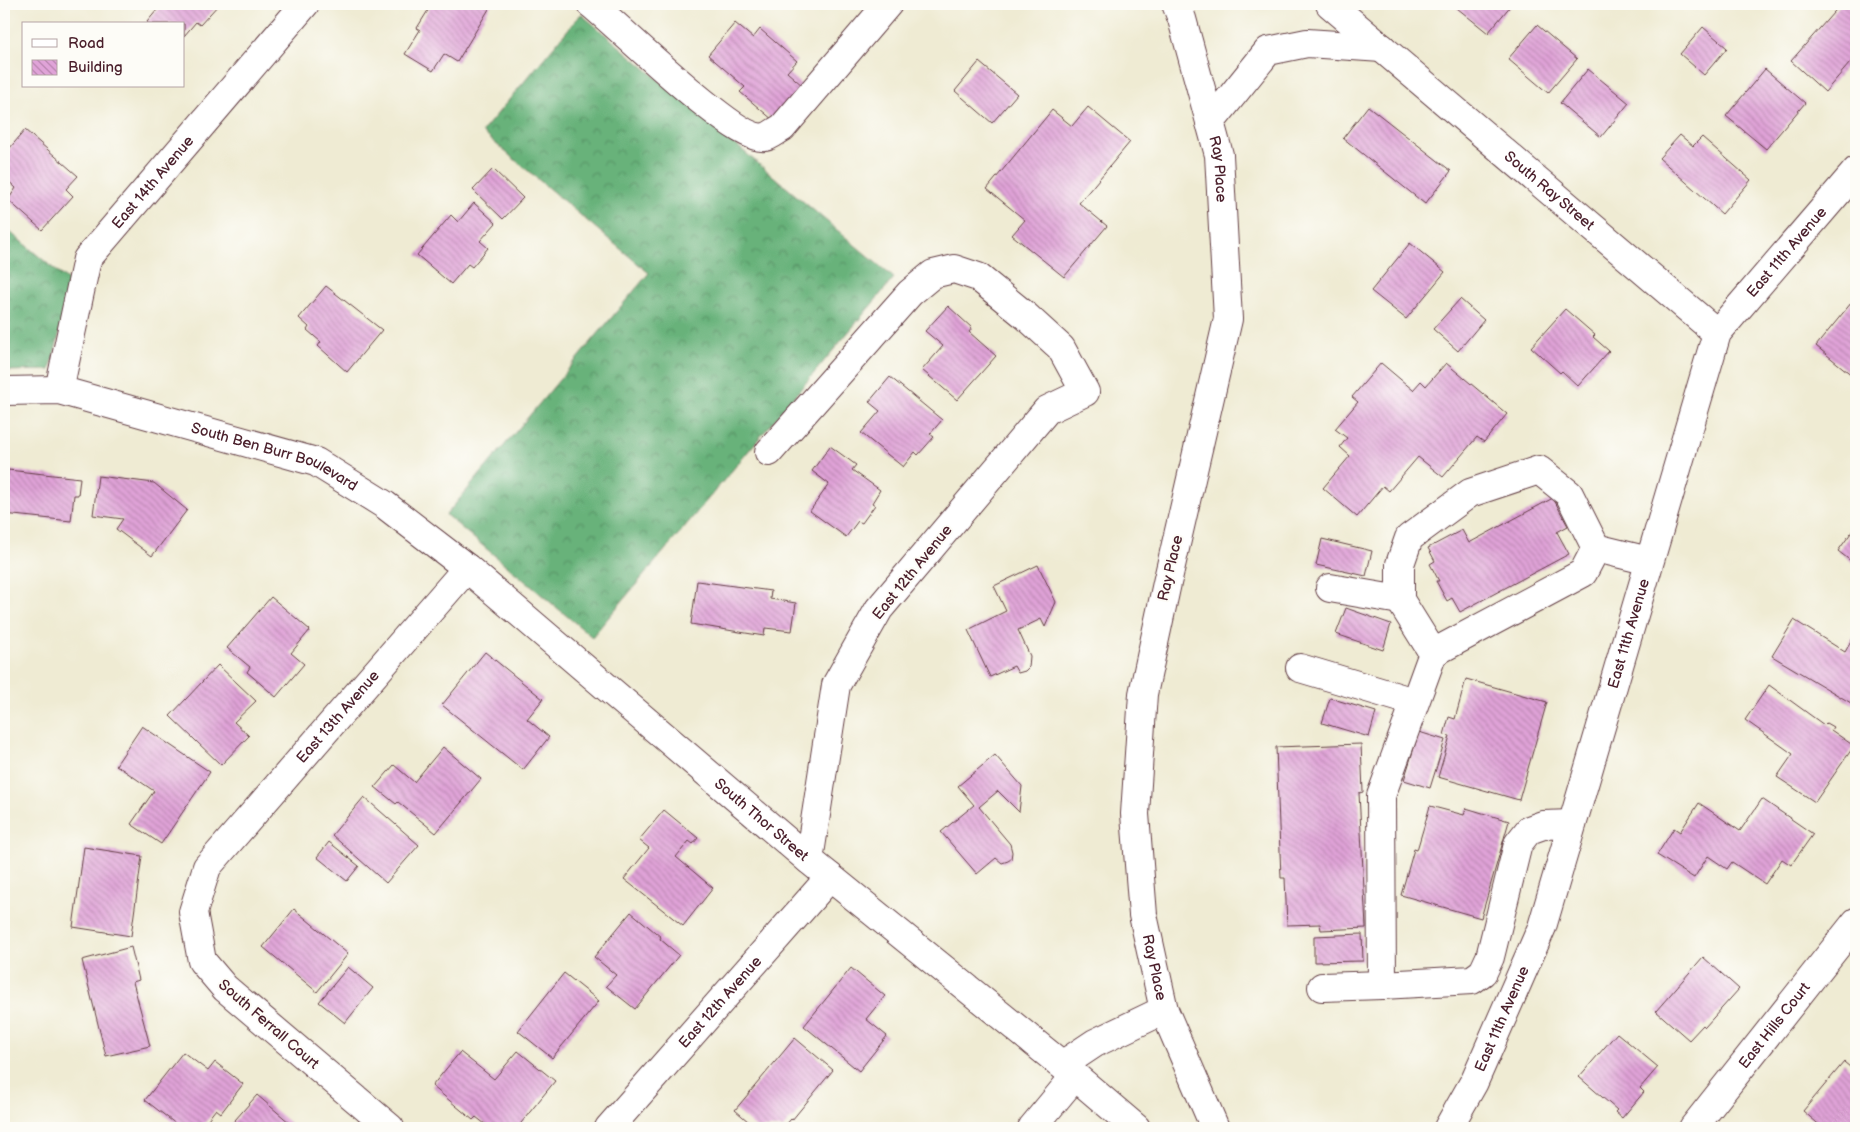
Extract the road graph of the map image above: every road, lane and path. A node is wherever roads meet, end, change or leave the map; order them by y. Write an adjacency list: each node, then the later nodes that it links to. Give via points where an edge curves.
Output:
1 (305, 4): 10 (street, East 14th Avenue, via 87,259)
2 (591, 4): 3 (street, via 675,80 747,134 765,137 782,128)
3 (888, 4)
4 (1176, 4): 7 (street, Ray Place)
5 (1330, 4): 6 (street, South Ray Street)
6 (1382, 48): 7 (street, via 1307,43 1268,51); 9 (street, South Ray Street)
7 (1210, 123): 28 (street, Ray Place, via 1219,155 1228,319 1143,694 1135,814 1144,915)
8 (1856, 171): 9 (street, East 11th Avenue)
9 (1717, 333): 14 (street, East 11th Avenue)
10 (59, 390): 11 (street, South Ben Burr Boulevard); 15 (street, South Ben Burr Boulevard, via 316,462 385,506)
11 (4, 391)
12 (769, 452): 22 (street, East 12th Avenue, via 910,293 933,274 954,269 978,277 1054,342 1086,392 1047,410 879,609 836,685)
13 (1596, 548): 14 (street); 17 (street, via 1569,494 1539,470 1470,493 1408,538 1400,564); 18 (street, via 1583,573)
14 (1649, 561): 21 (street, East 11th Avenue)
15 (467, 568): 22 (street, South Thor Street); 23 (street, East 13th Avenue)
16 (1330, 588): 17 (street)
17 (1400, 600): 18 (street)
18 (1433, 653): 20 (street)
19 (1300, 668): 20 (street)
20 (1414, 702): 26 (street, via 1381,796)
21 (1572, 824): 26 (street, via 1543,825 1528,830 1518,844 1490,957 1483,972 1472,980); 35 (street, East 11th Avenue, via 1542,926 1474,1082)
22 (809, 860): 24 (street, South Thor Street)
23 (207, 867): 30 (street, South Ferrall Court, via 193,912 202,961 225,988)
24 (830, 877): 29 (street, South Thor Street); 31 (street, East 12th Avenue)
25 (1856, 922): 36 (street, East Hills Court)
26 (1382, 985): 27 (street)
27 (1322, 987)
28 (1164, 1010): 29 (street, via 1095,1043); 34 (street, Ray Place)
29 (1068, 1071): 32 (street); 33 (street, South Thor Street)
30 (390, 1128)
31 (609, 1128)
32 (1032, 1128)
33 (1136, 1128)
34 (1215, 1128)
35 (1448, 1128)
36 (1693, 1128)

